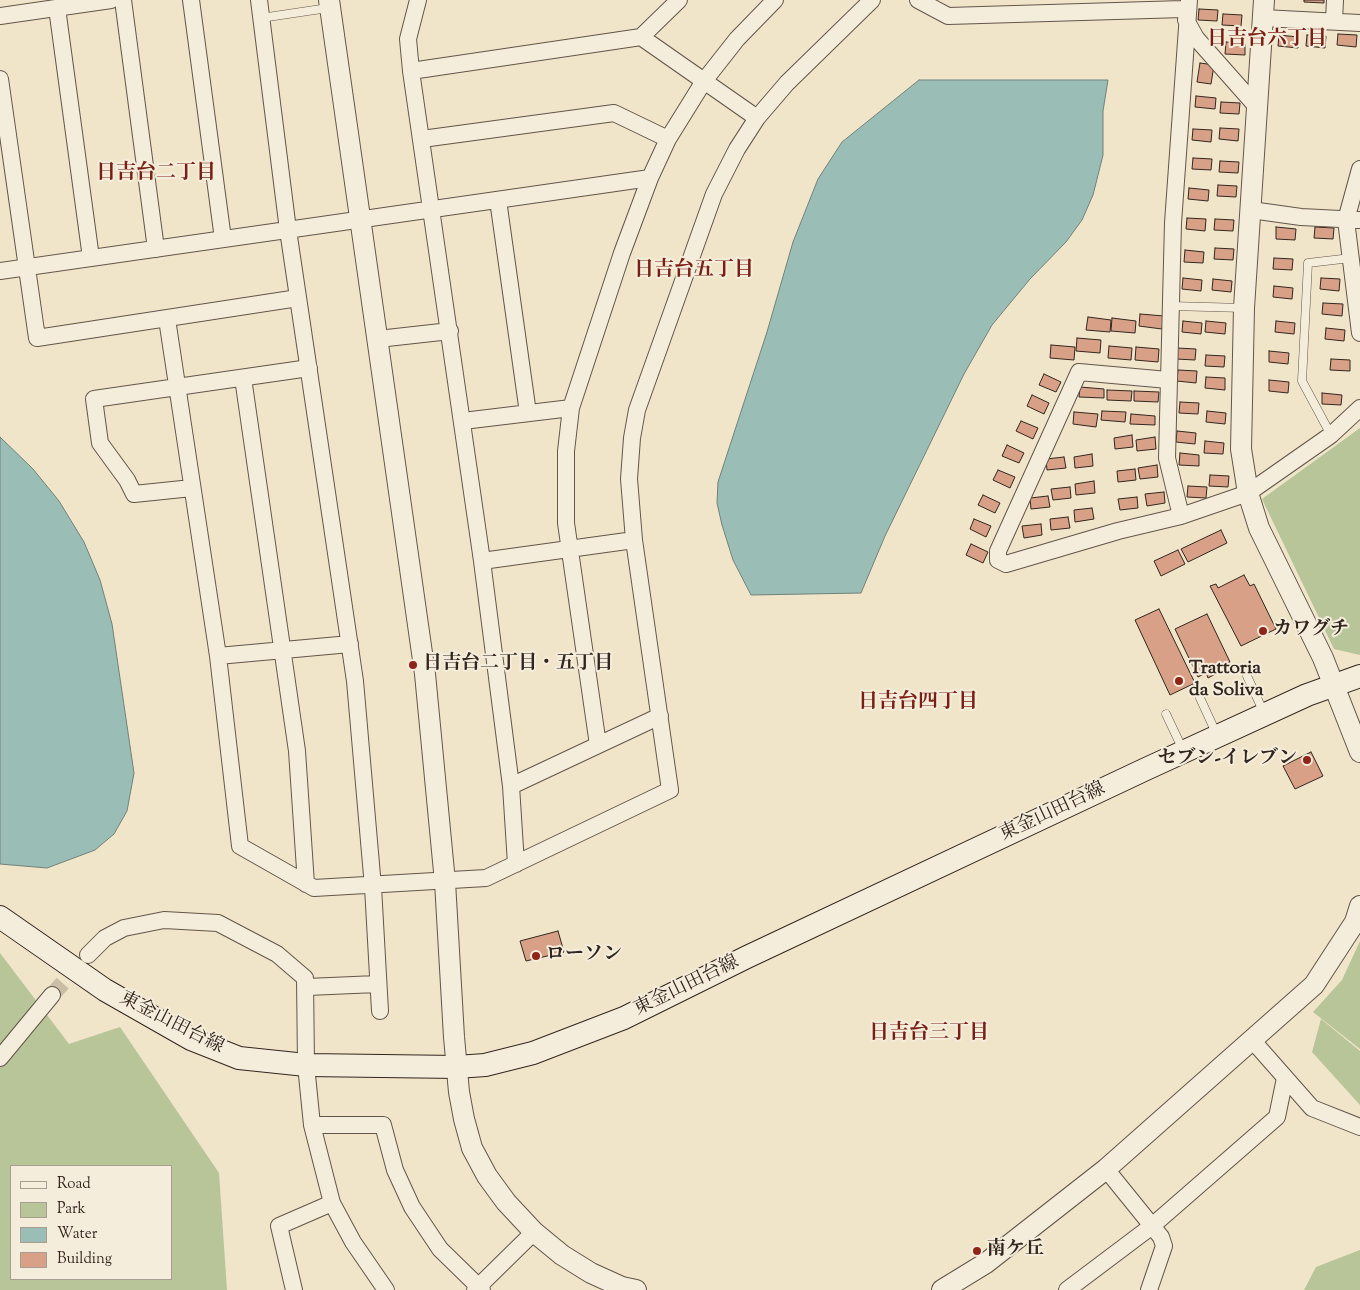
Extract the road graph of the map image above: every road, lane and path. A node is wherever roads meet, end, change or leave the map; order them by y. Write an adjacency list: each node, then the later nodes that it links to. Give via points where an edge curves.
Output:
1 (111, 0): 12 (street)
2 (123, 0): 37 (street)
3 (191, 0): 36 (street)
4 (259, 0): 16 (street)
5 (418, 0): 20 (street, via 408,39)
6 (679, 0): 19 (street)
7 (775, 0): 22 (street, via 737,39)
8 (872, 0): 24 (street, via 787,83)
9 (918, 0): 13 (street, via 948,16)
10 (1335, 0): 17 (street)
11 (329, 4): 16 (lane); 33 (street)
12 (57, 8): 15 (street); 38 (street)
13 (1185, 8): 23 (street, via 1196,38); 43 (street)
14 (1264, 9): 17 (street); 23 (street)
15 (0, 16)
16 (261, 18): 35 (street)
17 (1334, 21): 18 (street)
18 (1360, 23)
19 (641, 37): 20 (street); 22 (street)
20 (411, 71): 26 (street)
21 (0, 79): 25 (street)
22 (704, 81): 24 (street); 27 (street)
23 (1257, 107): 32 (street)
24 (757, 118): 61 (street, via 714,194 637,410 629,479)
25 (4, 133): 40 (street)
26 (422, 139): 27 (street, via 614,113); 31 (street)
27 (668, 139): 29 (street)
28 (1360, 169): 34 (street)
29 (650, 178): 30 (street); 53 (street)
30 (498, 200): 31 (street); 55 (street)
31 (432, 210): 33 (street); 46 (street)
32 (1251, 210): 34 (street); 44 (street)
33 (360, 220): 35 (street); 48 (street)
34 (1353, 220): 39 (street)
35 (288, 230): 36 (street); 42 (street)
36 (223, 239): 37 (street)
37 (156, 249): 38 (street)
38 (91, 258): 40 (street)
39 (1351, 258): 47 (street); 57 (lane, via 1308,263 1302,381)
40 (27, 268): 41 (street); 45 (street, via 37,338)
41 (0, 271)
42 (298, 298): 45 (street); 49 (street)
43 (1170, 306): 44 (lane); 51 (street)
44 (1244, 308): 59 (street, via 1241,449)
45 (167, 319): 52 (street)
46 (450, 330): 48 (street); 56 (street)
47 (1360, 333)
48 (378, 339): 80 (street, via 425,674)
49 (309, 368): 50 (street); 64 (street)
50 (243, 378): 52 (street); 65 (street)
51 (1168, 380): 60 (street, via 1167,458); 60 (street, via 1079,372 998,551 998,560 1006,564)
52 (177, 388): 58 (street); 58 (street, via 94,399 100,443 134,494)
53 (571, 408): 55 (street); 62 (street, via 564,488)
54 (1360, 408): 57 (street)
55 (528, 413): 56 (street)
56 (463, 421): 63 (street)
57 (1331, 434): 59 (street)
58 (192, 488): 66 (street)
59 (1248, 493): 60 (street); 69 (street, via 1260,528)
60 (1181, 516)
61 (634, 540): 62 (street); 73 (street)
62 (568, 550): 63 (street); 75 (street)
63 (482, 561): 78 (street)
64 (350, 644): 65 (street); 82 (street)
65 (283, 649): 66 (street); 81 (street, via 297,751)
66 (218, 656): 81 (street, via 240,846)
67 (1247, 676): 72 (lane)
68 (1360, 676): 69 (main road, 東金山田台線)
69 (1334, 684): 72 (main road, 東金山田台線); 77 (street)
70 (1200, 698): 74 (lane)
71 (1166, 714): 76 (lane)
72 (1265, 714): 74 (main road, 東金山田台線)
73 (660, 716): 75 (street); 79 (street, via 670,790)
74 (1218, 736): 76 (main road, 東金山田台線)
75 (598, 745): 78 (street)
76 (1184, 752): 93 (main road, 東金山田台線, via 624,1018 533,1053 485,1065)
77 (1360, 752)
78 (511, 786): 79 (street)
79 (516, 864): 80 (street, via 486,878)
80 (445, 882): 82 (street); 93 (street)
81 (306, 884): 82 (street, via 314,888)
82 (373, 887): 86 (street)
83 (1360, 906): 90 (street, via 1355,922 1314,985)
84 (0, 917): 92 (main road, 東金山田台線, via 105,990 191,1038 239,1058)
85 (88, 955): 87 (street, via 105,938 124,928 164,920 218,924 277,954 305,978)
86 (378, 984): 87 (street); 89 (street)
87 (307, 988): 92 (street)
88 (52, 995): 91 (street)
89 (380, 1011)
90 (1253, 1041): 94 (street); 97 (street)
91 (0, 1058)
92 (306, 1065): 93 (main road, 東金山田台線); 95 (street)
93 (457, 1067): 100 (street, via 459,1092 472,1148 487,1176)
94 (1285, 1078): 96 (street, via 1312,1108); 99 (street, via 1277,1117)
95 (312, 1125): 98 (street); 101 (street, via 383,1125 395,1170 412,1207 440,1249)
96 (1360, 1127)
97 (1106, 1169): 99 (street); 105 (street, via 986,1263)
98 (332, 1203): 102 (street, via 279,1226); 103 (street, via 353,1242)
99 (1152, 1226): 106 (street); 107 (street, via 1164,1246)
100 (534, 1232): 101 (street); 104 (street, via 591,1273)
101 (479, 1289)
102 (294, 1290)
103 (386, 1290)
104 (636, 1290)
105 (942, 1290)
106 (1068, 1290)
107 (1149, 1290)

